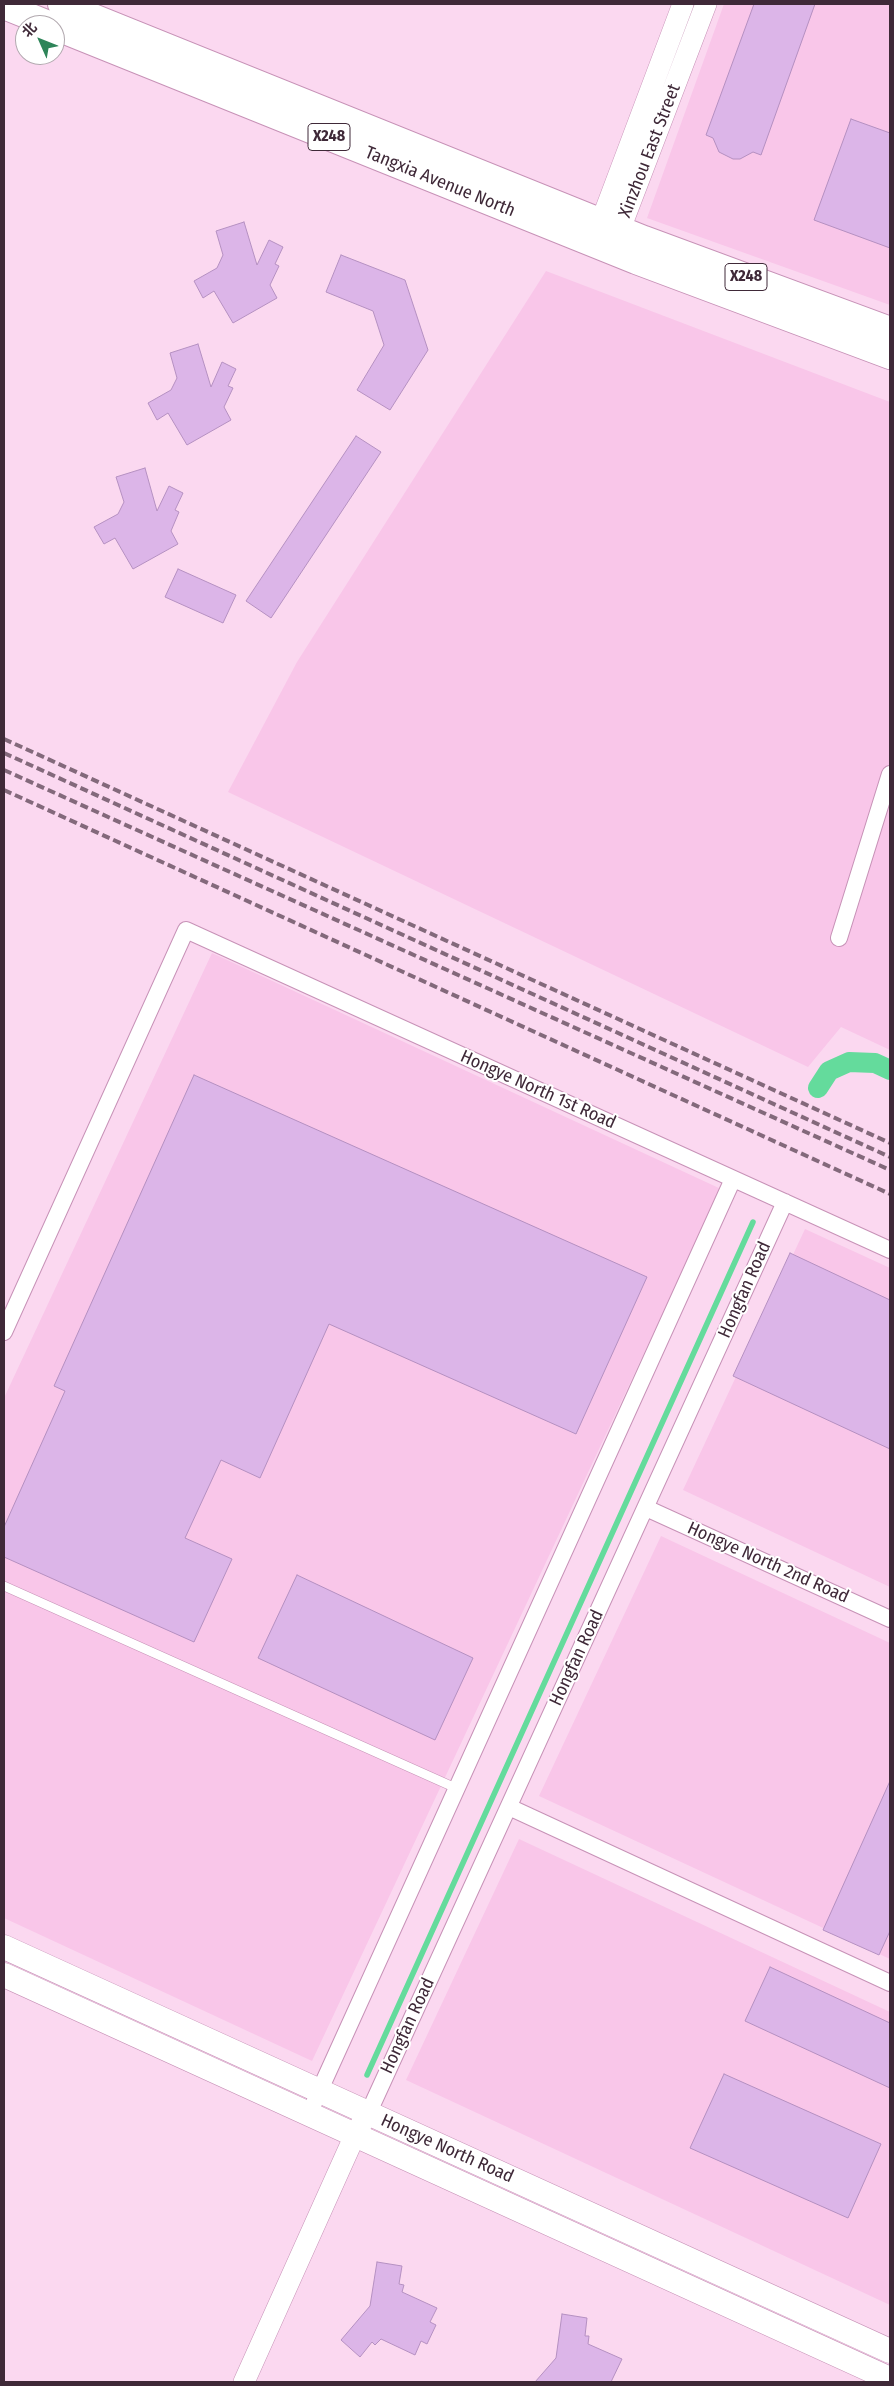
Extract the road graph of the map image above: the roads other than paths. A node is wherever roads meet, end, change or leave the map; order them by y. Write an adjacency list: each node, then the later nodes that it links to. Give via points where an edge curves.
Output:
1 (61, 4): 7 (main road, Tangxia Avenue North / X248)
2 (684, 4): 7 (street, Xinzhou East Street)
3 (706, 4): 7 (street, Xinzhou East Street)
4 (4, 6): 5 (main road)
5 (26, 15)
6 (65, 31): 8 (main road, Tangxia Avenue North / X248)
7 (611, 226): 8 (street, Xinzhou East Street); 9 (main road, X248)
8 (602, 248): 10 (main road, X248)
9 (890, 330)
10 (890, 356)
11 (890, 774): 12 (street)
12 (839, 938)
13 (733, 1179): 14 (street, Hongye North 1st Road); 16 (street, Hongye North 1st Road, via 186,930); 20 (street)
14 (785, 1202): 15 (street, Hongye North 1st Road); 17 (street, Hongfan Road)
15 (890, 1250)
16 (4, 1332)
17 (646, 1508): 19 (street, Hongye North 2nd Road); 21 (street, Hongfan Road)
18 (4, 1586): 20 (lane)
19 (890, 1619)
20 (458, 1789): 25 (street)
21 (509, 1807): 24 (street); 27 (street, Hongfan Road)
22 (4, 1947): 25 (main road, Hongye North Road)
23 (4, 1975): 26 (main road, Hongye North Road)
24 (890, 1983)
25 (321, 2092): 26 (street); 27 (main road, Hongye North Road)
26 (310, 2114): 28 (main road, Hongye North Road)
27 (368, 2114): 28 (street); 29 (main road, Hongye North Road)
28 (354, 2134): 30 (main road, Hongye North Road); 31 (street)
29 (890, 2351)
30 (890, 2379)
31 (244, 2382)

